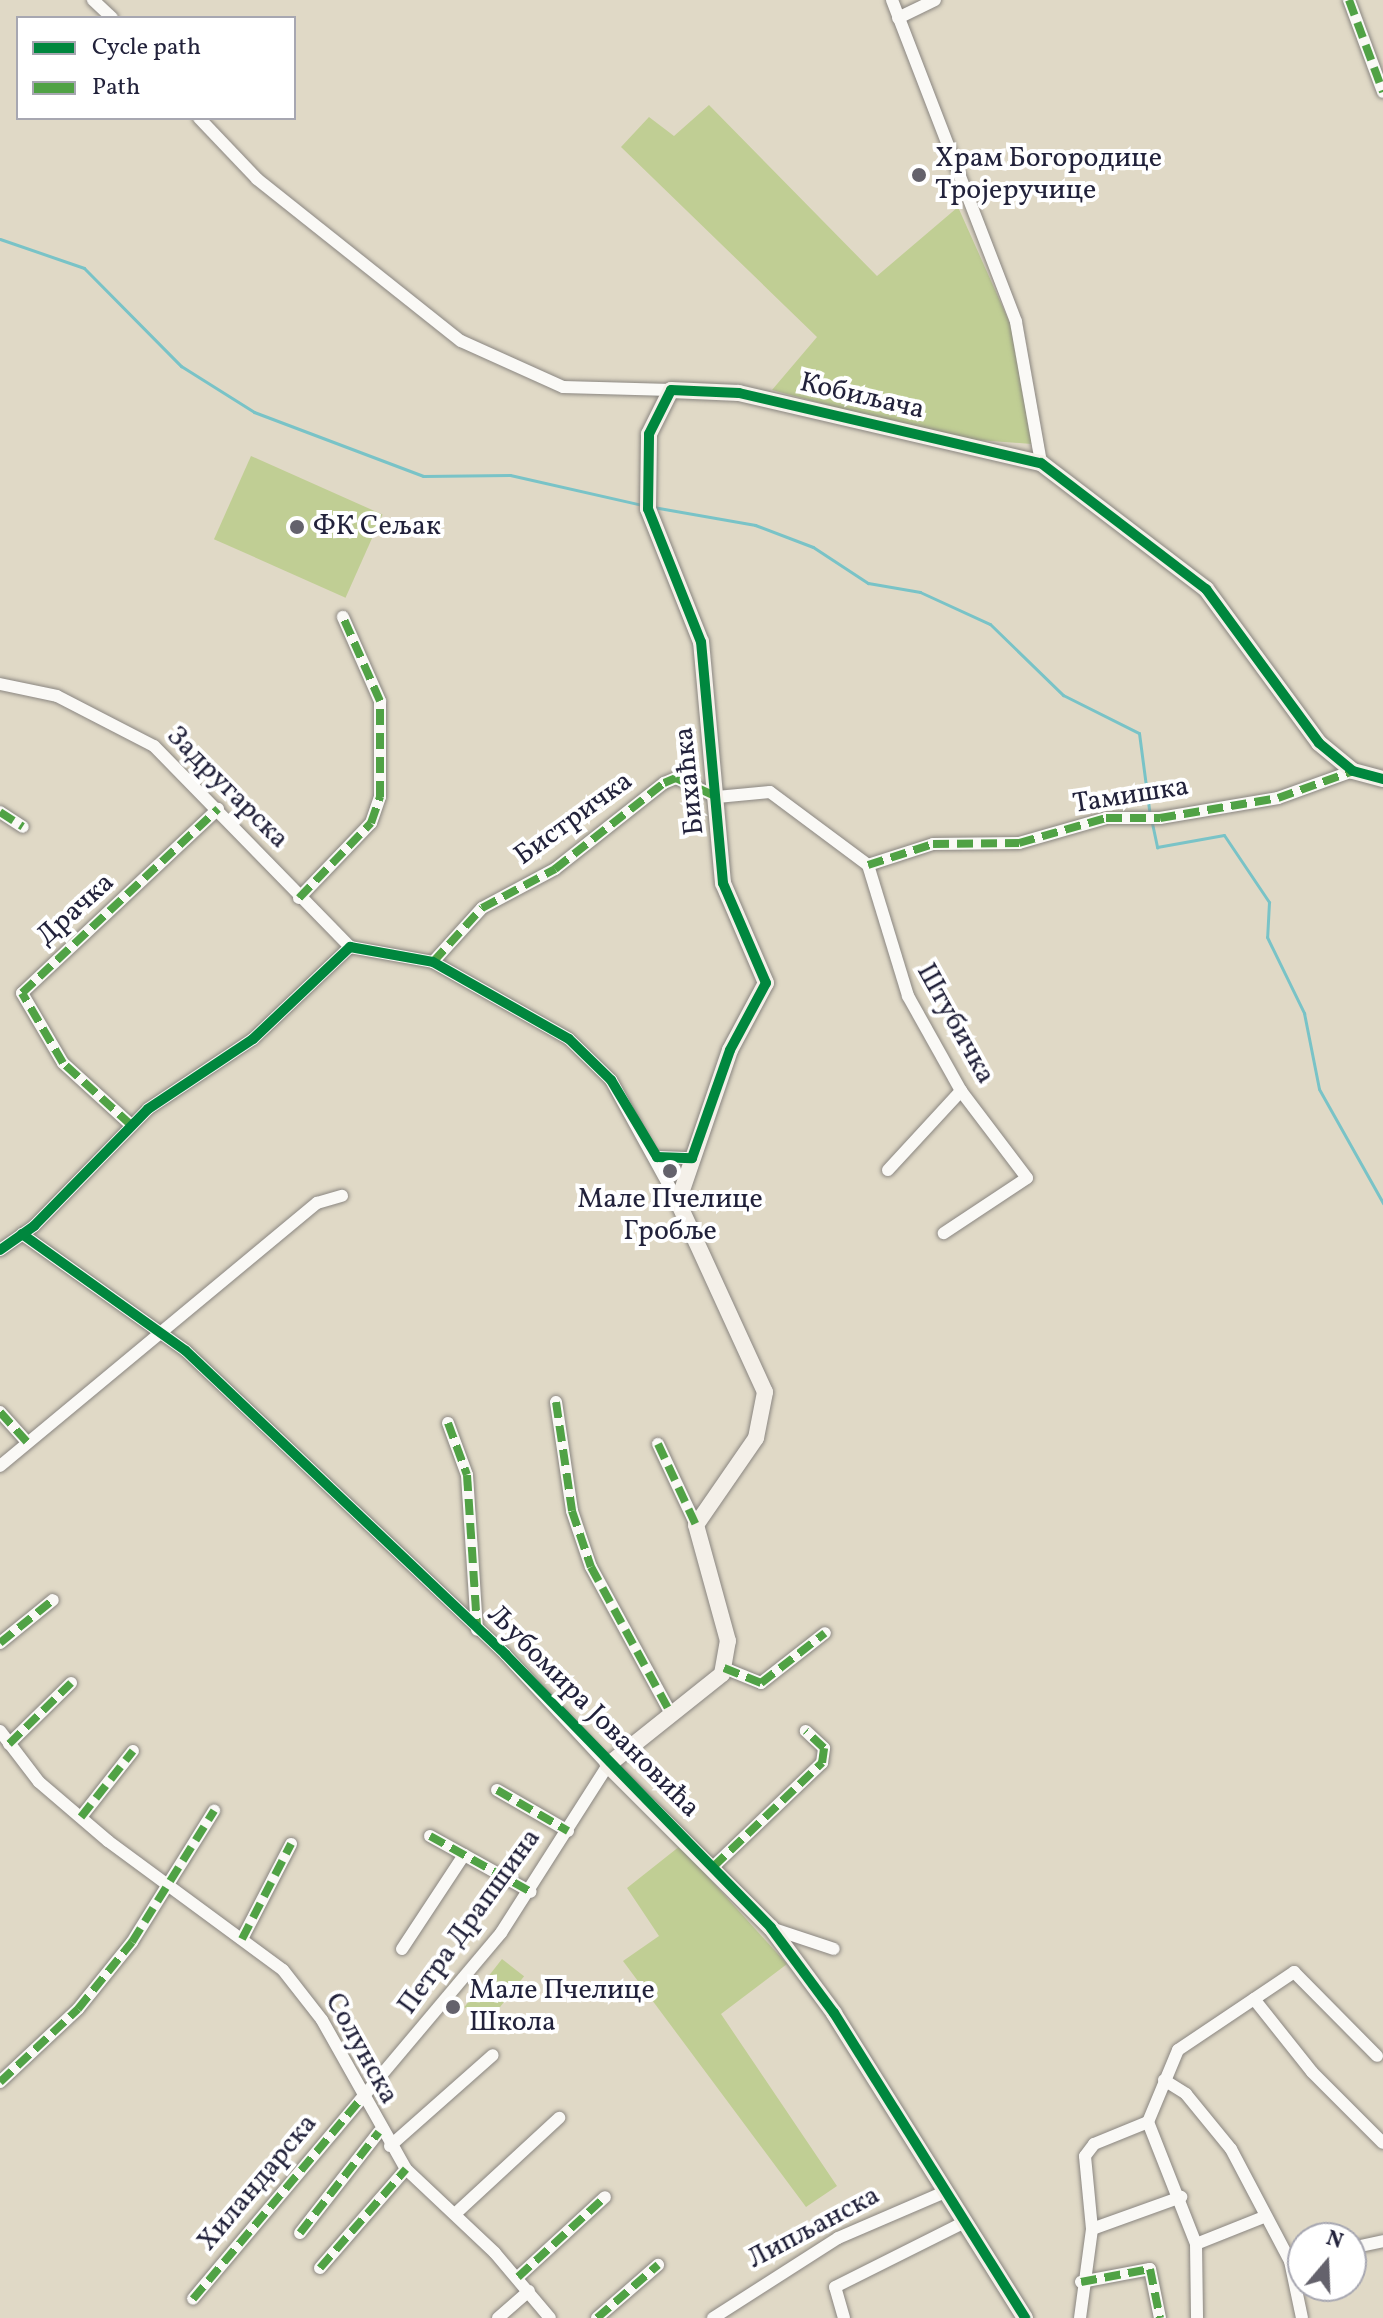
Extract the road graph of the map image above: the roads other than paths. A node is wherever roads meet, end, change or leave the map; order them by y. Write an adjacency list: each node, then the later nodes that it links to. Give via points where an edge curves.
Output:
1 (93, 0): 5 (street)
2 (892, 0): 6 (street)
3 (935, 0): 6 (street)
4 (1349, 0): 7 (street)
5 (110, 16)
6 (898, 18): 10 (street, via 1016,322)
7 (1383, 92)
8 (201, 120): 9 (street, Кобиљача, via 257,179 461,341 563,387)
9 (671, 390): 10 (street, Кобиљача, via 739,393); 15 (street, Бихаћка, via 649,434 648,506 701,642)
10 (1041, 463): 13 (street, via 1206,589 1319,743)
11 (343, 617): 20 (street, via 380,701 380,797 371,823)
12 (1, 687): 16 (street, Задругарска, via 111,719 154,746)
13 (1353, 771): 14 (street); 19 (street, Тамишка, via 1278,798 1160,818 1106,818 1019,843 933,844)
14 (1381, 776)
15 (717, 797): 19 (street, via 770,792); 22 (street, Бистричка, via 676,778 664,783 555,869 482,908); 26 (street, Бихаћка, via 723,883 766,983 730,1050)
16 (218, 809): 20 (street, Задругарска); 24 (street, Драчка, via 22,993 63,1063)
17 (0, 812): 18 (street)
18 (23, 827)
19 (868, 865): 23 (street, Штубичка, via 895,966)
20 (299, 898): 21 (street, Задругарска)
21 (350, 947): 22 (street); 24 (street, via 253,1039)
22 (433, 962): 25 (street, via 569,1039 611,1080)
23 (961, 1091): 27 (street); 30 (street, Штубичка, via 1027,1178)
24 (131, 1125): 31 (street)
25 (657, 1157): 26 (street); 29 (street)
26 (692, 1158): 29 (street, Бихаћка)
27 (888, 1170)
28 (342, 1196): 33 (street, via 317,1203)
29 (678, 1202): 40 (street, via 765,1392 756,1438)
30 (944, 1233)
31 (22, 1234): 32 (street); 33 (street, Љубомира Јовановића)
32 (0, 1250)
33 (160, 1333): 37 (street); 42 (street, Љубомира Јовановића)
34 (556, 1402): 47 (street, via 572,1511 591,1567)
35 (0, 1412): 37 (street)
36 (448, 1423): 42 (street, via 467,1475)
37 (27, 1442): 39 (street)
38 (658, 1444): 40 (street)
39 (0, 1466)
40 (696, 1525): 45 (street, via 728,1641)
41 (53, 1600): 44 (street)
42 (477, 1630): 52 (street, Љубомира Јовановића)
43 (825, 1633): 45 (street, via 761,1683)
44 (0, 1643)
45 (724, 1668): 47 (street, Петра Драпшина, via 715,1683)
46 (71, 1683): 50 (street)
47 (670, 1712): 52 (street, Петра Драпшина)
48 (0, 1731): 50 (street, Солунска)
49 (806, 1731): 60 (street, via 824,1748 822,1763)
50 (9, 1744): 55 (street, Солунска)
51 (133, 1751): 55 (street)
52 (608, 1765): 56 (street, Петра Драпшина); 60 (street, Љубомира Јовановића)
53 (497, 1790): 56 (street)
54 (214, 1811): 61 (street)
55 (81, 1817): 61 (street, Солунска)
56 (568, 1831): 62 (street, Петра Драпшина)
57 (430, 1836): 59 (street)
58 (291, 1844): 64 (street)
59 (464, 1855): 62 (street); 66 (street)
60 (713, 1867): 63 (street, Љубомира Јовановића)
61 (169, 1885): 64 (street, Солунска); 73 (street, via 78,2009)
62 (531, 1892): 74 (street, Петра Драпшина)
63 (771, 1928): 65 (street); 68 (street, Љубомира Јовановића)
64 (242, 1939): 74 (street, Солунска, via 312,2006)
65 (807, 1940): 67 (street); 68 (street)
66 (402, 1949)
67 (834, 1949)
68 (798, 1964): 81 (street, Љубомира Јовановића)
69 (1254, 1999): 71 (street, via 1286,1973 1303,1976); 72 (street, via 1219,2016 1172,2056); 78 (street, via 1312,2072)
70 (493, 2055): 79 (street)
71 (1377, 2056)
72 (1164, 2080): 76 (street); 85 (street, via 1186,2094 1231,2149)
73 (0, 2082)
74 (361, 2099): 77 (street, Солунска); 96 (street, Хиландарска)
75 (559, 2118): 84 (street)
76 (1148, 2122): 83 (street); 87 (street, via 1094,2144 1085,2156)
77 (379, 2132): 79 (street, Солунска); 88 (street)
78 (1383, 2143)
79 (390, 2146): 80 (street, Солунска)
80 (406, 2169): 84 (street, Солунска); 92 (street)
81 (945, 2192): 86 (street, Љубомира Јовановића); 100 (street, Липљанска, via 838,2238)
82 (605, 2197): 93 (street)
83 (1181, 2197): 87 (street); 89 (street)
84 (455, 2214): 93 (street, Солунска)
85 (1264, 2217): 89 (street); 90 (street)
86 (961, 2224): 101 (street, via 835,2287); 102 (street, Љубомира Јовановића)
87 (1092, 2229): 94 (street)
88 (300, 2233)
89 (1196, 2244): 105 (street)
90 (1287, 2247)
91 (658, 2265): 99 (street)
92 (320, 2268)
93 (518, 2277): 95 (street, Солунска)
94 (1081, 2282): 103 (street); 104 (street, via 1150,2269)
95 (529, 2291): 97 (street); 98 (street, Солунска)
96 (193, 2299)
97 (498, 2318)
98 (550, 2318)
99 (597, 2318)
100 (713, 2318)
101 (844, 2318)
102 (1025, 2318)
103 (1080, 2318)
104 (1160, 2318)
105 (1197, 2318)

